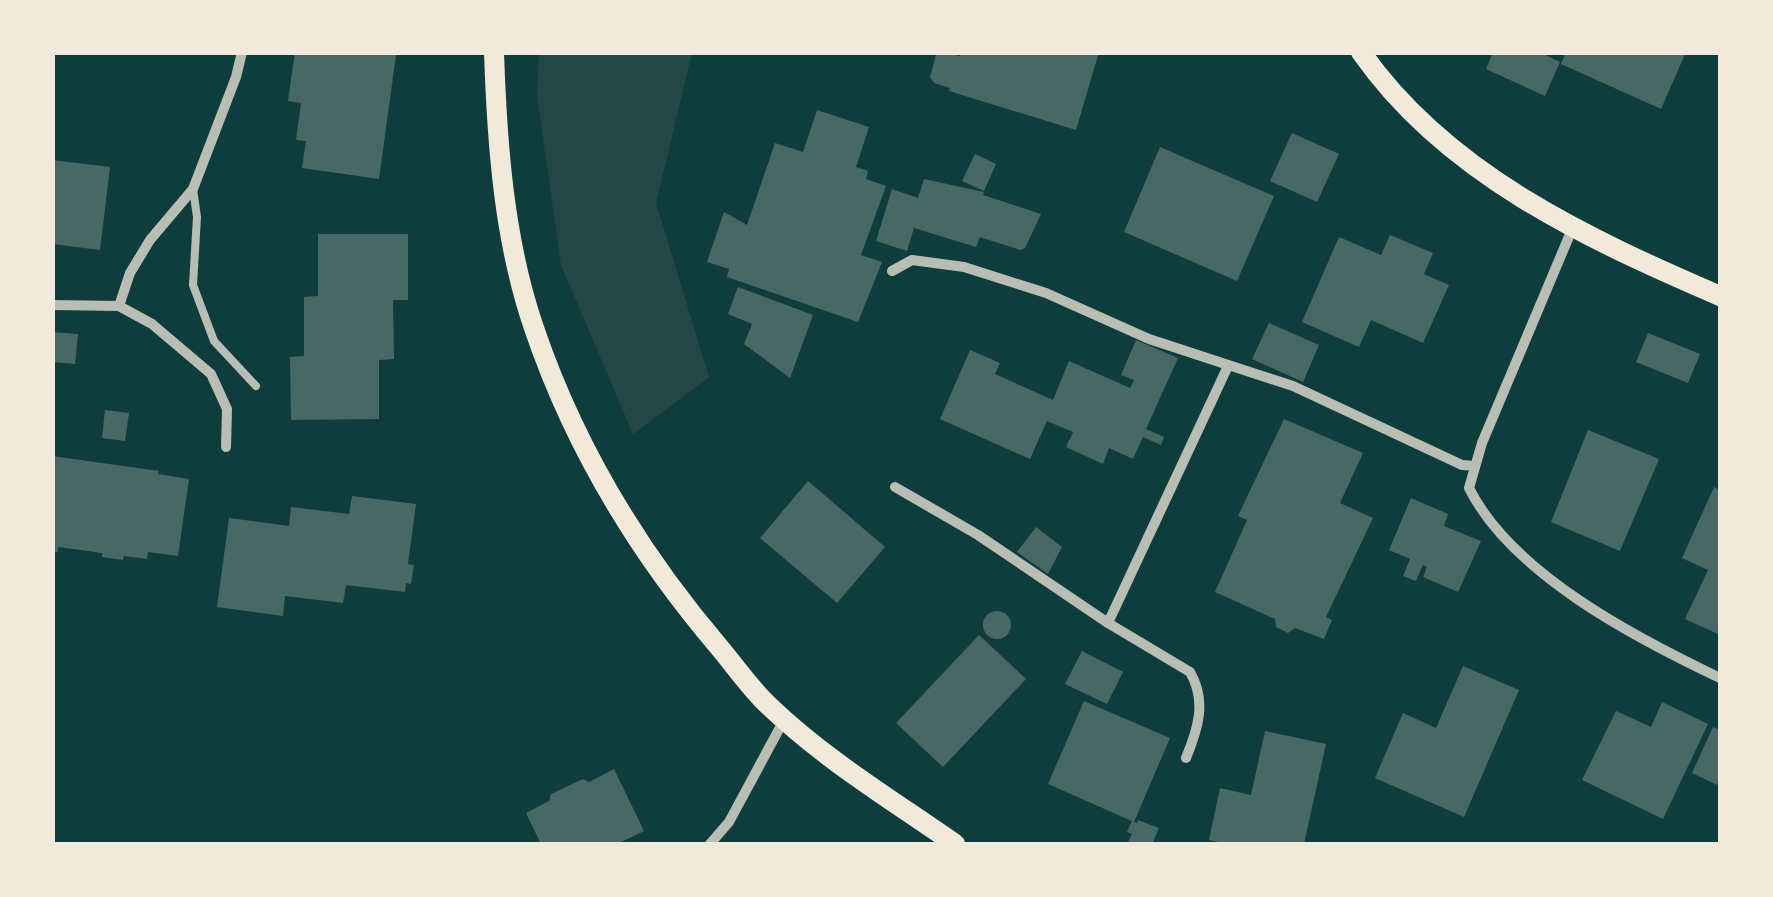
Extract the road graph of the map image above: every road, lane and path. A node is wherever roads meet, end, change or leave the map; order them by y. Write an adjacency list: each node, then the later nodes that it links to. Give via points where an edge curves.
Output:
1 (242, 52): 4 (street)
2 (494, 52): 17 (main road, via 497,137 515,250 534,327 575,428 674,594)
3 (1361, 52): 5 (main road, via 1426,129 1474,168)
4 (193, 190): 9 (street, via 150,240); 11 (lane, via 193,286 214,341)
5 (1574, 226): 7 (main road); 13 (street)
6 (892, 271): 10 (street, via 912,260 964,267)
7 (1720, 296)
8 (52, 306): 9 (street)
9 (119, 306): 12 (street, via 152,324 211,374 226,409)
10 (1228, 366): 13 (street, via 1292,386); 15 (street)
11 (256, 386)
12 (226, 447)
13 (1475, 466): 16 (street, via 1469,488 1479,508 1526,560 1621,629)
14 (895, 487): 15 (street)
15 (1108, 623): 18 (street, via 1190,672 1198,685 1200,725)
16 (1720, 678)
17 (784, 719): 19 (street, via 729,822); 20 (main road)
18 (1186, 758)
19 (710, 844)
20 (956, 844)

